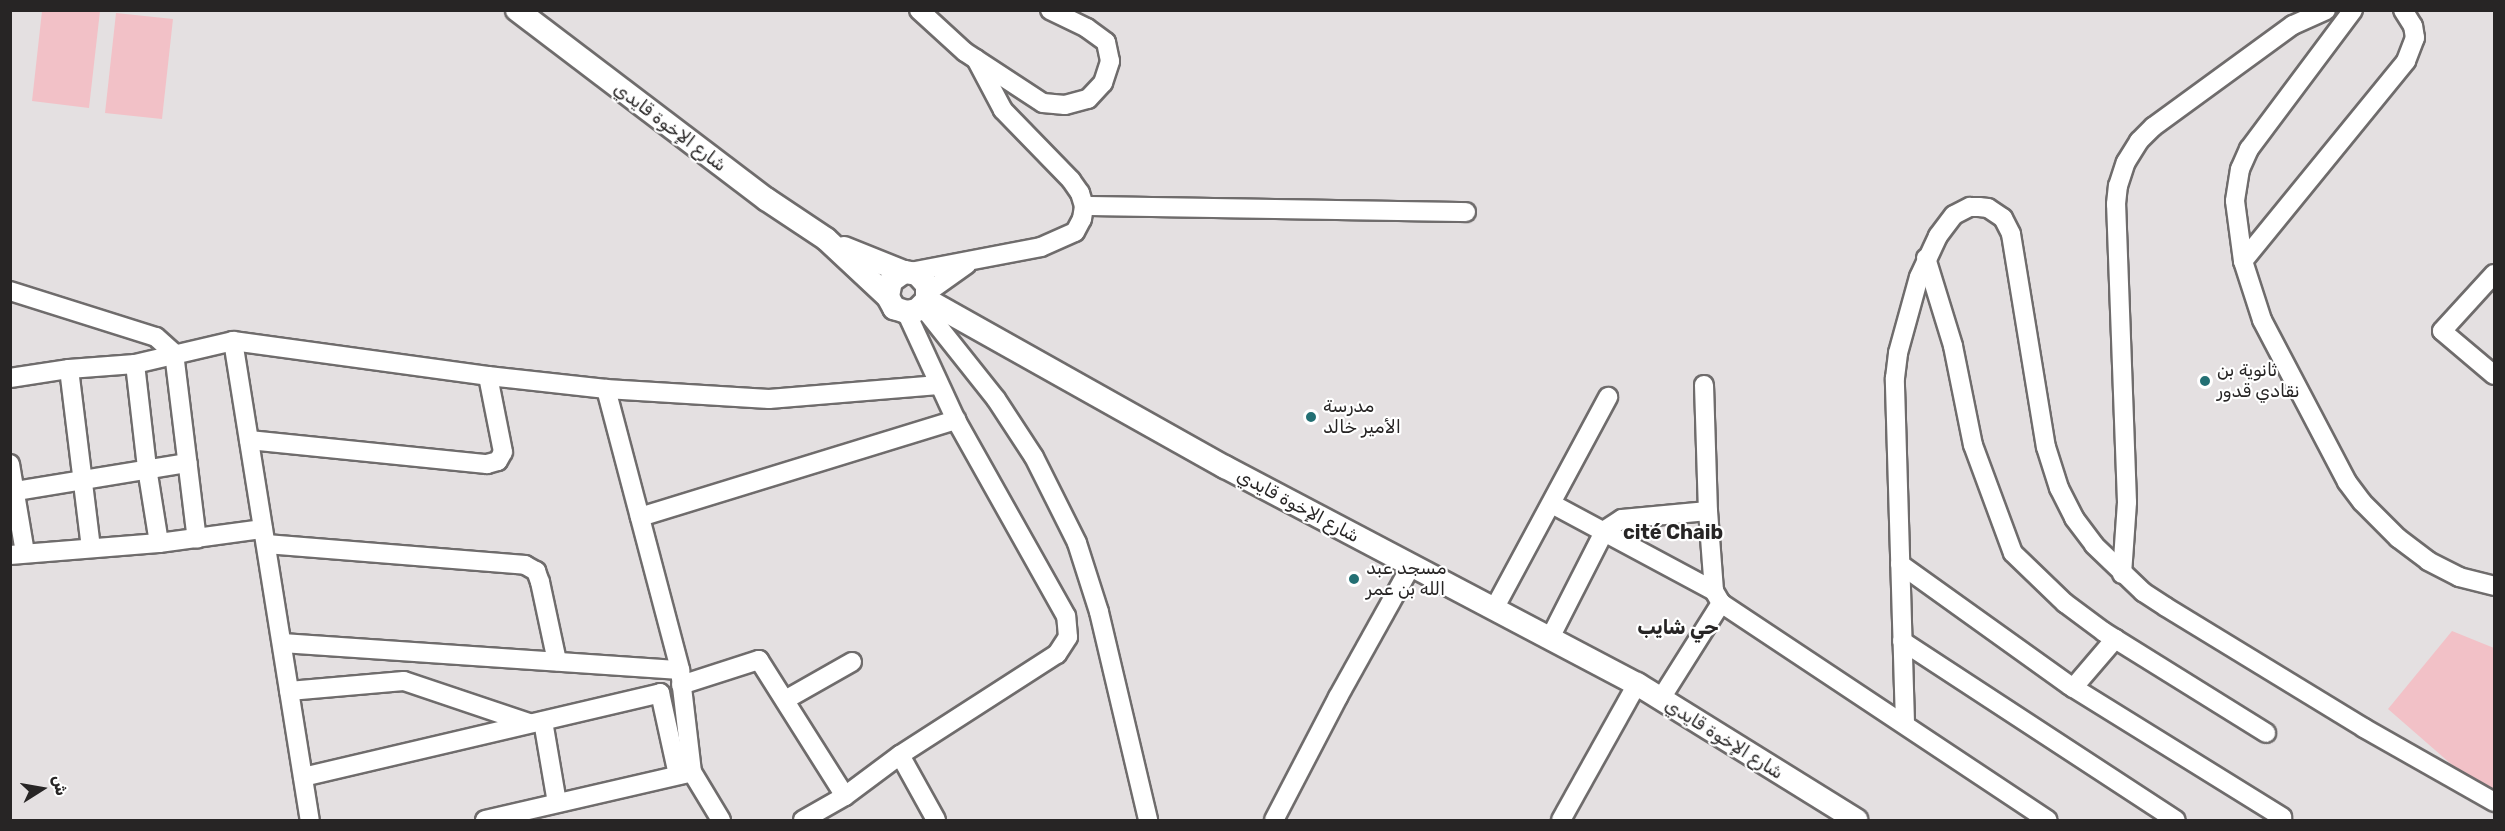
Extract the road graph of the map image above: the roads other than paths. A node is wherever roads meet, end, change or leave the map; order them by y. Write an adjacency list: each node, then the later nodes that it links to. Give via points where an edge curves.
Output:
1 (517, 10): 10 (main road, شارع الإخوة قايدي, via 757,192)
2 (919, 10): 7 (street)
3 (1050, 10): 7 (street, via 1106,42 1110,61 1103,82 1088,99 1065,105 1043,103)
4 (2326, 10): 48 (street, via 2293,25 2153,127 2126,162 2116,204 2127,502)
5 (2353, 10): 13 (street, via 2249,149 2240,170 2235,201)
6 (2403, 10): 13 (street, via 2415,38 2406,61)
7 (976, 59): 8 (street, via 1003,110 1071,180)
8 (1084, 206): 9 (street); 12 (street, via 1075,232 1064,238)
9 (1466, 212)
10 (826, 239): 14 (main road, شارع الإخوة قايدي); 17 (main road, شارع الإخوة قايدي)
11 (1926, 258): 46 (street, via 1903,331 1895,378); 48 (street, via 1948,222 1961,210 1988,208 2008,225 2037,405 2059,488 2074,518); 53 (street, via 1953,346 1973,445 2013,553 2065,603)
12 (972, 261): 14 (street); 18 (street)
13 (2243, 261): 49 (street, via 2262,320 2356,495 2398,538 2428,561 2459,577)
14 (907, 272): 17 (main road, via 891,281); 18 (main road, via 922,278)
15 (2494, 274): 23 (street, via 2442,331)
16 (10, 291): 20 (street, via 156,337)
17 (888, 297): 18 (main road, via 894,308)
18 (921, 303): 26 (street); 47 (main road, شارع الإخوة قايدي); 79 (street, via 996,399 1034,457 1077,543 1099,612)
19 (233, 341): 20 (street); 24 (street); 31 (street)
20 (174, 353): 21 (street); 32 (street)
21 (135, 364): 22 (street); 34 (street)
22 (69, 369): 25 (street); 35 (street)
23 (2494, 375)
24 (488, 376): 28 (street); 31 (street, via 503,452 498,461 487,464)
25 (10, 378)
26 (938, 385): 28 (street, via 769,399); 30 (street)
27 (1704, 385): 38 (street)
28 (606, 389): 39 (street)
29 (1608, 397): 37 (street)
30 (956, 420): 39 (street); 67 (street, via 1066,616 1068,637 1057,654)
31 (249, 440): 41 (street)
32 (188, 462): 34 (street); 42 (street)
33 (10, 464): 36 (street)
34 (147, 468): 35 (street); 43 (street)
35 (82, 478): 36 (street); 44 (street)
36 (12, 492): 45 (street)
37 (1552, 504): 40 (street); 51 (street)
38 (1708, 511): 40 (street, via 1622,519); 50 (street)
39 (640, 517): 58 (street)
40 (1605, 531): 50 (street); 52 (street)
41 (264, 536): 42 (street); 55 (street); 56 (street, via 525,565 536,571 540,582)
42 (197, 539): 43 (street)
43 (159, 543): 44 (street)
44 (91, 547): 45 (street)
45 (18, 554)
46 (1900, 564): 54 (street); 60 (street)
47 (1411, 566): 51 (main road, شارع الإخوة قايدي); 80 (street)
48 (2122, 574): 71 (street, via 2176,613)
49 (2494, 586)
50 (1718, 597): 62 (street); 65 (street)
51 (1494, 609): 52 (main road, شارع الإخوة قايدي)
52 (1550, 638): 59 (main road, شارع الإخوة قايدي)
53 (2115, 639): 60 (street); 66 (street)
54 (1902, 641): 65 (street); 84 (street)
55 (282, 643): 56 (street); 61 (street)
56 (557, 662): 58 (street)
57 (852, 662): 63 (street)
58 (680, 677): 63 (street, via 759,660); 68 (street)
59 (1637, 684): 62 (main road, شارع الإخوة قايدي); 81 (street)
60 (2073, 688): 73 (street)
61 (289, 691): 64 (street, via 404,681); 69 (street)
62 (1660, 699): 82 (main road, شارع الإخوة قايدي)
63 (785, 700): 70 (street)
64 (537, 722): 68 (street, via 660,693); 69 (street); 72 (street)
65 (1905, 723): 83 (street)
66 (2265, 733)
67 (900, 755): 70 (street); 78 (street)
68 (685, 773): 72 (street); 76 (street)
69 (303, 777): 74 (street)
70 (844, 796): 77 (street)
71 (2494, 802)
72 (557, 803): 75 (street)
73 (2282, 817)
74 (310, 820)
75 (485, 820)
76 (721, 820)
77 (804, 820)
78 (936, 820)
79 (1148, 820)
80 (1275, 820)
81 (1561, 820)
82 (1856, 820)
83 (2047, 820)
84 (2176, 820)

